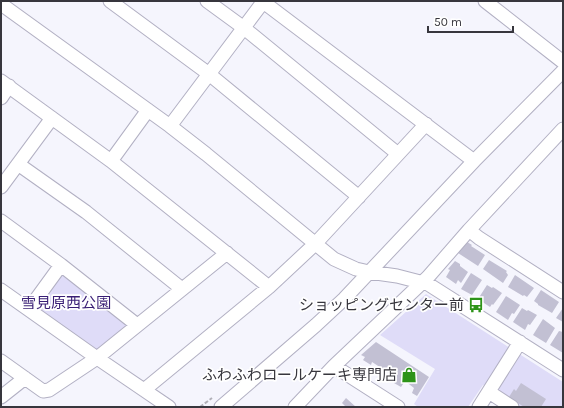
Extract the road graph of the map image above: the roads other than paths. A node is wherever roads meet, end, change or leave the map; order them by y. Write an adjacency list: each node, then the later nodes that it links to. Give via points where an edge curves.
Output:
1 (110, 1): 9 (street)
2 (207, 1): 6 (street)
3 (263, 1): 6 (street); 14 (street)
4 (485, 1): 7 (street)
5 (1, 4): 12 (street)
6 (244, 28): 9 (street); 17 (street)
7 (563, 62)
8 (563, 71): 19 (street)
9 (209, 74): 15 (street); 22 (street)
10 (5, 84): 11 (street); 13 (street)
11 (1, 98)
12 (148, 110): 15 (street); 18 (street)
13 (52, 118): 18 (street); 20 (street)
14 (426, 124): 17 (street); 19 (street)
15 (170, 126): 25 (street)
16 (562, 133): 24 (street)
17 (398, 154): 22 (street)
18 (111, 161): 26 (street)
19 (474, 161): 28 (street)
20 (18, 164): 21 (street); 31 (street, via 86,212)
21 (1, 187)
22 (359, 197): 25 (street)
23 (1, 221): 27 (street)
24 (469, 230): 29 (street); 33 (street)
25 (316, 244): 28 (street, via 334,259); 30 (street)
26 (227, 253): 30 (street); 31 (street)
27 (61, 265): 34 (street); 35 (street)
28 (369, 272): 29 (street); 45 (street, via 316,325)
29 (421, 282): 36 (street, via 435,288); 39 (street)
30 (269, 287): 42 (street)
31 (182, 289): 35 (street)
32 (1, 290): 34 (street)
33 (563, 292)
34 (29, 310): 37 (street)
35 (137, 325): 37 (street)
36 (520, 342): 40 (street); 43 (street)
37 (96, 358): 41 (street, via 49,390 44,391); 42 (street)
38 (1, 361): 41 (street)
39 (334, 366): 47 (street); 48 (street)
40 (563, 370)
41 (25, 378): 44 (street)
42 (144, 390): 46 (street)
43 (489, 392): 49 (street); 50 (street)
44 (1, 397)
45 (217, 402)
46 (169, 407)
47 (295, 407)
48 (398, 407)
49 (479, 407)
50 (512, 407)

